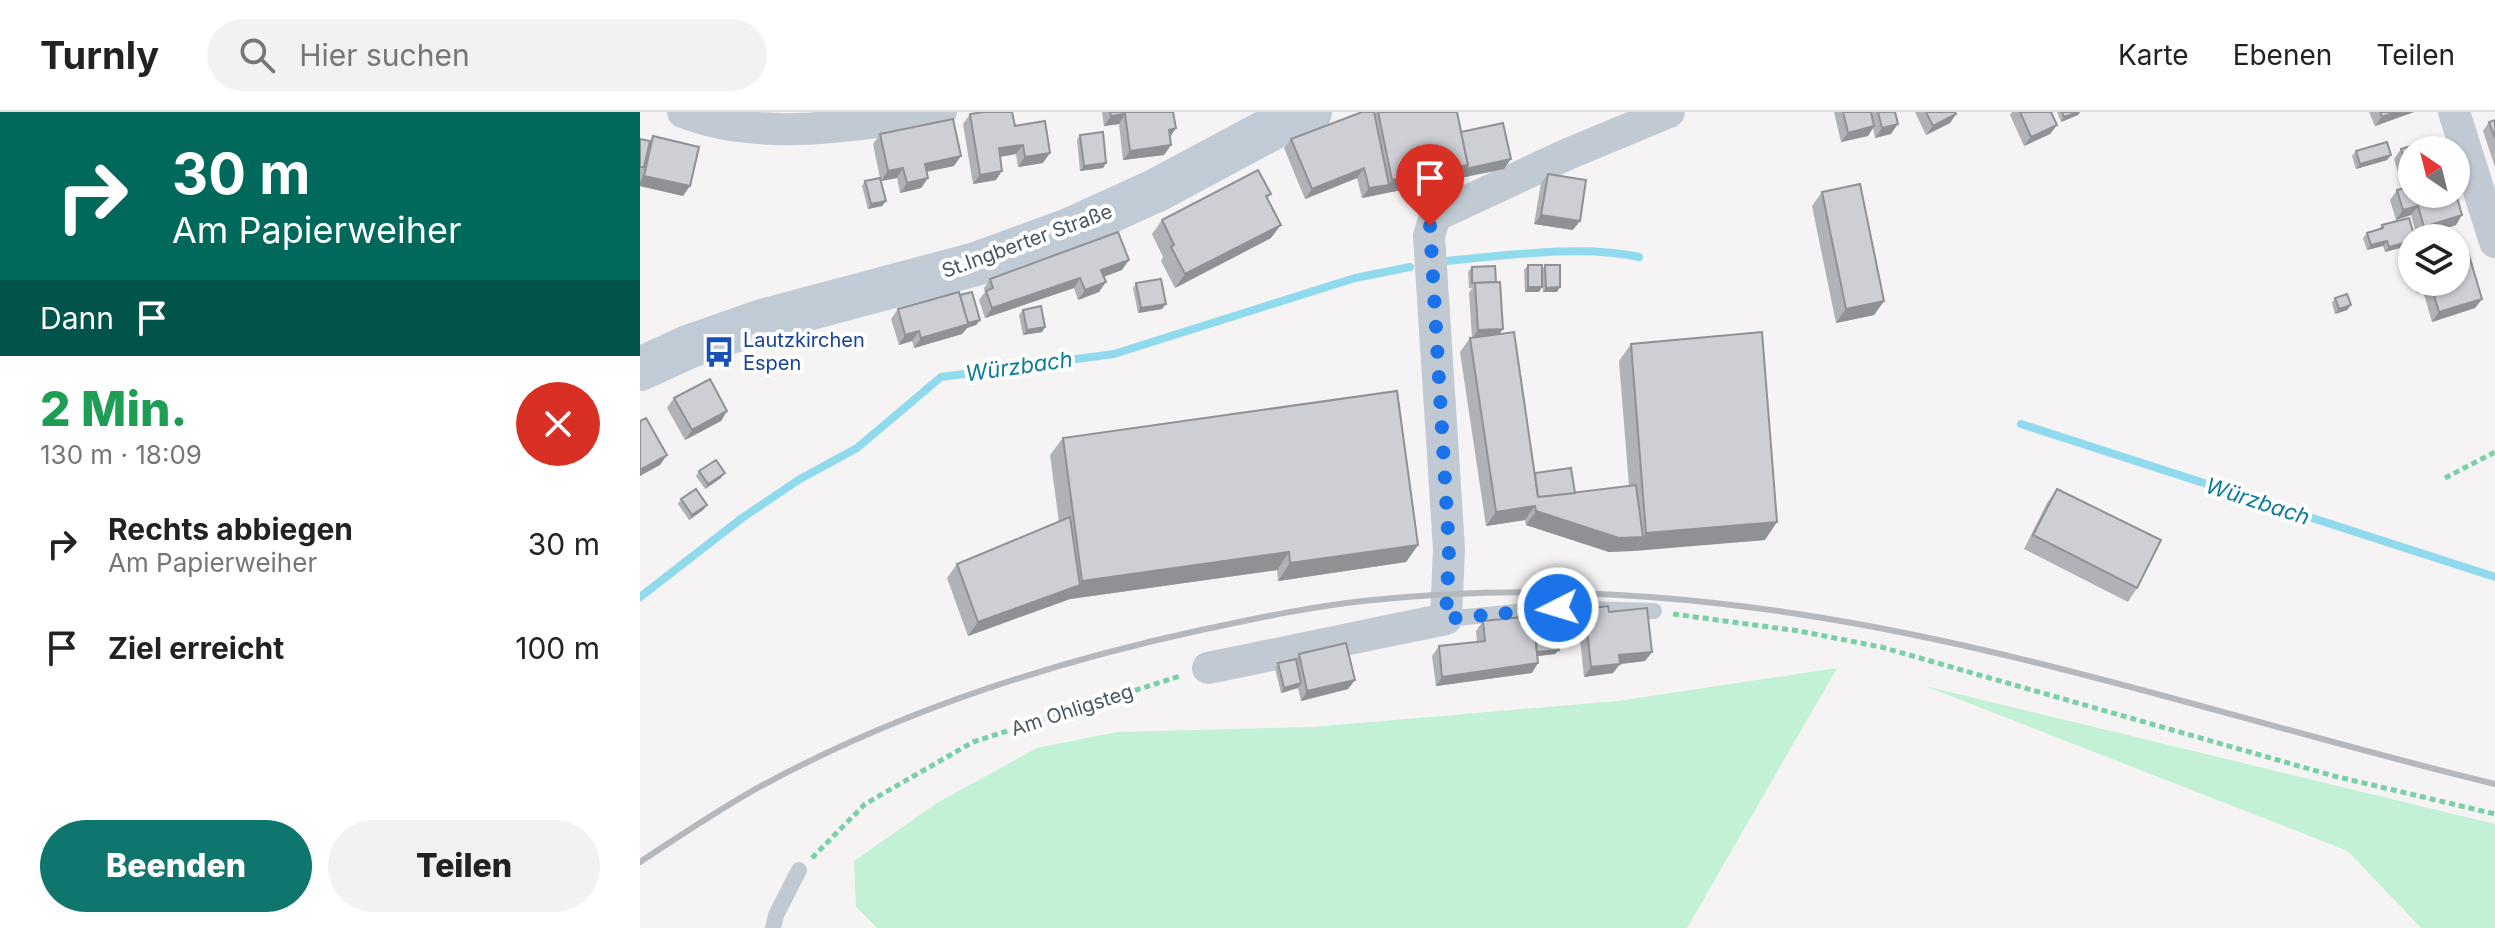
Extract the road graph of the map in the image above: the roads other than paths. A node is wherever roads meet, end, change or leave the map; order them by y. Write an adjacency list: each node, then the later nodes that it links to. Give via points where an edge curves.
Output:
1 (683, 112): 2 (street, via 750,127 816,128)
2 (941, 112)
3 (1669, 112): 9 (street, via 1435,216 1430,226 1449,549)
4 (2454, 112): 6 (street)
5 (1287, 116): 7 (main road, St.Ingberter Straße, via 1157,190 1069,230 976,264 762,321)
6 (2495, 242)
7 (640, 369)
8 (1654, 611): 9 (lane, via 1558,608)
9 (1446, 619): 10 (street)
10 (1208, 668)
11 (799, 870): 12 (lane)
12 (773, 928)

